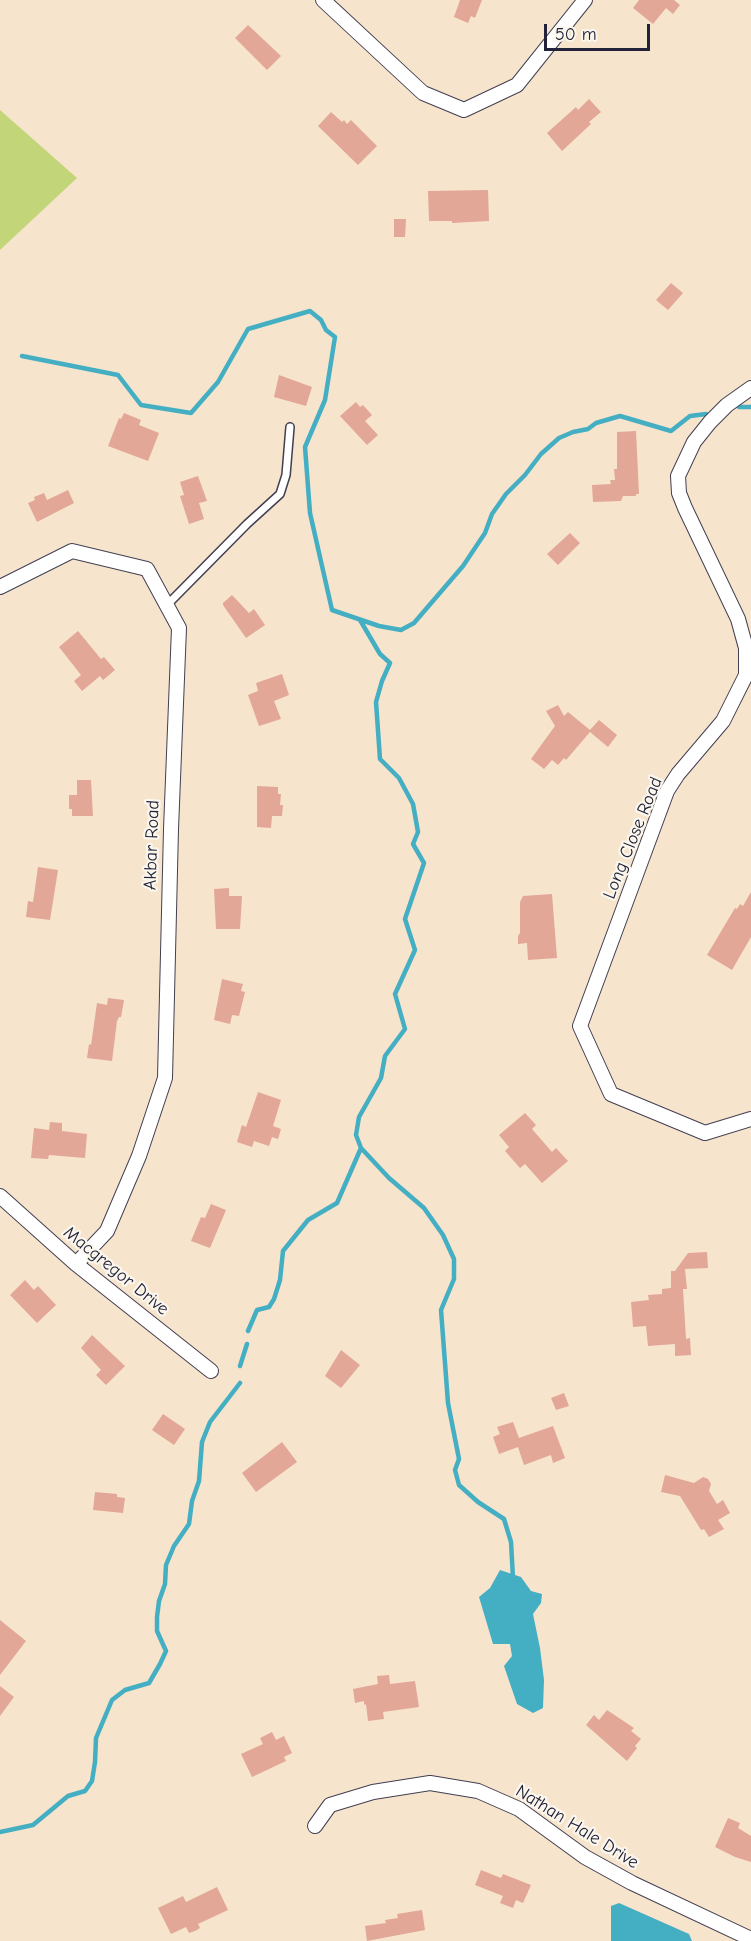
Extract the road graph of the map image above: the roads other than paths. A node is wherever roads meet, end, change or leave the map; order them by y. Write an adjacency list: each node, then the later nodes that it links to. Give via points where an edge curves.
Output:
1 (323, 0): 2 (street, via 423,93 464,110 517,85)
2 (585, 0)
3 (751, 388): 7 (street, Long Close Road, via 710,422 694,442 678,476 685,508 738,619 746,648 746,675 723,721 667,791 580,1026 611,1094 705,1133)
4 (290, 427): 6 (lane, via 286,475 280,494)
5 (0, 587): 6 (street, Akbar Road, via 72,551 147,569)
6 (167, 605): 9 (street, Akbar Road, via 179,628 165,1078 139,1156 107,1231)
7 (751, 1119)
8 (0, 1196): 9 (street, Macgregor Drive)
9 (76, 1264): 10 (street, Macgregor Drive)
10 (211, 1371)
11 (315, 1826): 12 (street, Nathan Hale Drive, via 330,1805 374,1792 430,1783 478,1791 519,1809 585,1857 632,1883)
12 (751, 1939)

